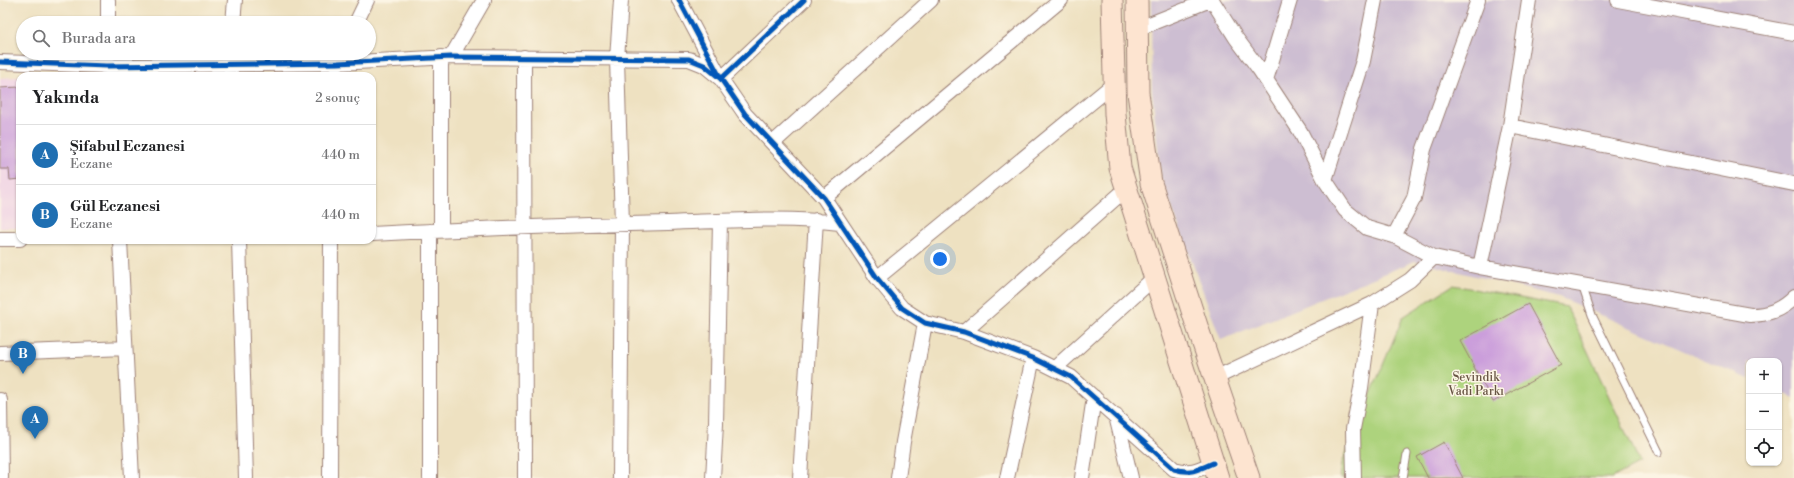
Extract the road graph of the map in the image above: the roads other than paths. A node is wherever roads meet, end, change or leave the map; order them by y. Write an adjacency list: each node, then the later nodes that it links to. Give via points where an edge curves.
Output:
1 (108, 0): 18 (street)
2 (235, 0): 19 (street)
3 (367, 0): 20 (street)
4 (484, 0): 24 (street)
5 (621, 0): 25 (street)
6 (680, 0): 30 (street)
7 (804, 0): 30 (street)
8 (1062, 0): 38 (street)
9 (1112, 0): 32 (main road)
10 (1137, 0): 21 (main road)
11 (1211, 0): 21 (street); 31 (street)
12 (1290, 0): 31 (street)
13 (1374, 0): 35 (street, via 1363,61)
14 (1529, 0): 33 (street)
15 (1618, 0): 22 (street)
16 (1474, 1): 46 (street, via 1424,149 1414,198)
17 (926, 2): 34 (street)
18 (108, 16)
19 (234, 16)
20 (359, 16)
21 (1137, 29): 65 (main road, via 1138,93 1151,183)
22 (1794, 33)
23 (524, 56): 24 (street); 25 (street); 43 (street)
24 (446, 57): 28 (street); 44 (street)
25 (617, 59): 30 (street, via 689,59 704,65); 42 (street)
26 (0, 62): 29 (street)
27 (230, 64): 28 (street); 29 (street)
28 (339, 64)
29 (107, 65)
30 (721, 79): 34 (street, via 745,114)
31 (1266, 80): 35 (street, via 1300,131)
32 (1115, 83): 37 (main road, via 1120,168); 54 (street)
33 (1510, 126): 36 (street); 53 (street)
34 (773, 143): 38 (street)
35 (1325, 180): 46 (street, via 1345,210 1367,228)
36 (1794, 184)
37 (1126, 189): 55 (main road); 60 (street)
38 (824, 198): 41 (street)
39 (816, 220): 40 (street); 41 (street); 80 (street)
40 (720, 221): 42 (street); 79 (street)
41 (840, 223): 54 (street)
42 (622, 224): 43 (street); 78 (street)
43 (525, 226): 44 (street); 77 (street)
44 (435, 231): 45 (street); 76 (street)
45 (376, 234)
46 (1394, 236): 52 (street)
47 (0, 239): 48 (street)
48 (16, 239)
49 (120, 244): 61 (street)
50 (239, 244): 74 (street)
51 (331, 244): 75 (street)
52 (1434, 257): 53 (street); 58 (street, via 1410,280)
53 (1480, 267): 56 (street)
54 (877, 278): 59 (street, via 902,308)
55 (1154, 278): 64 (street); 71 (main road)
56 (1582, 285): 57 (street, via 1750,315 1775,312); 69 (lane, via 1592,315)
57 (1794, 297)
58 (1372, 304): 65 (street); 86 (street, via 1352,429)
59 (925, 323): 60 (street); 81 (street)
60 (964, 332): 63 (street)
61 (126, 348): 62 (street); 73 (street)
62 (0, 353)
63 (1033, 358): 64 (street); 82 (street)
64 (1055, 368): 66 (street, via 1071,377)
65 (1215, 378): 85 (main road)
66 (1094, 397): 68 (street); 83 (street)
67 (0, 400): 72 (street)
68 (1116, 416): 71 (street, via 1174,468 1184,472); 84 (street)
69 (1659, 452)
70 (1407, 454): 87 (lane)
71 (1216, 471)
72 (1, 478)
73 (132, 478)
74 (246, 478)
75 (330, 478)
76 (430, 478)
77 (525, 478)
78 (620, 478)
79 (713, 478)
80 (800, 478)
81 (898, 478)
82 (1007, 478)
83 (1082, 478)
84 (1131, 478)
85 (1249, 478)
86 (1354, 478)
87 (1403, 478)

